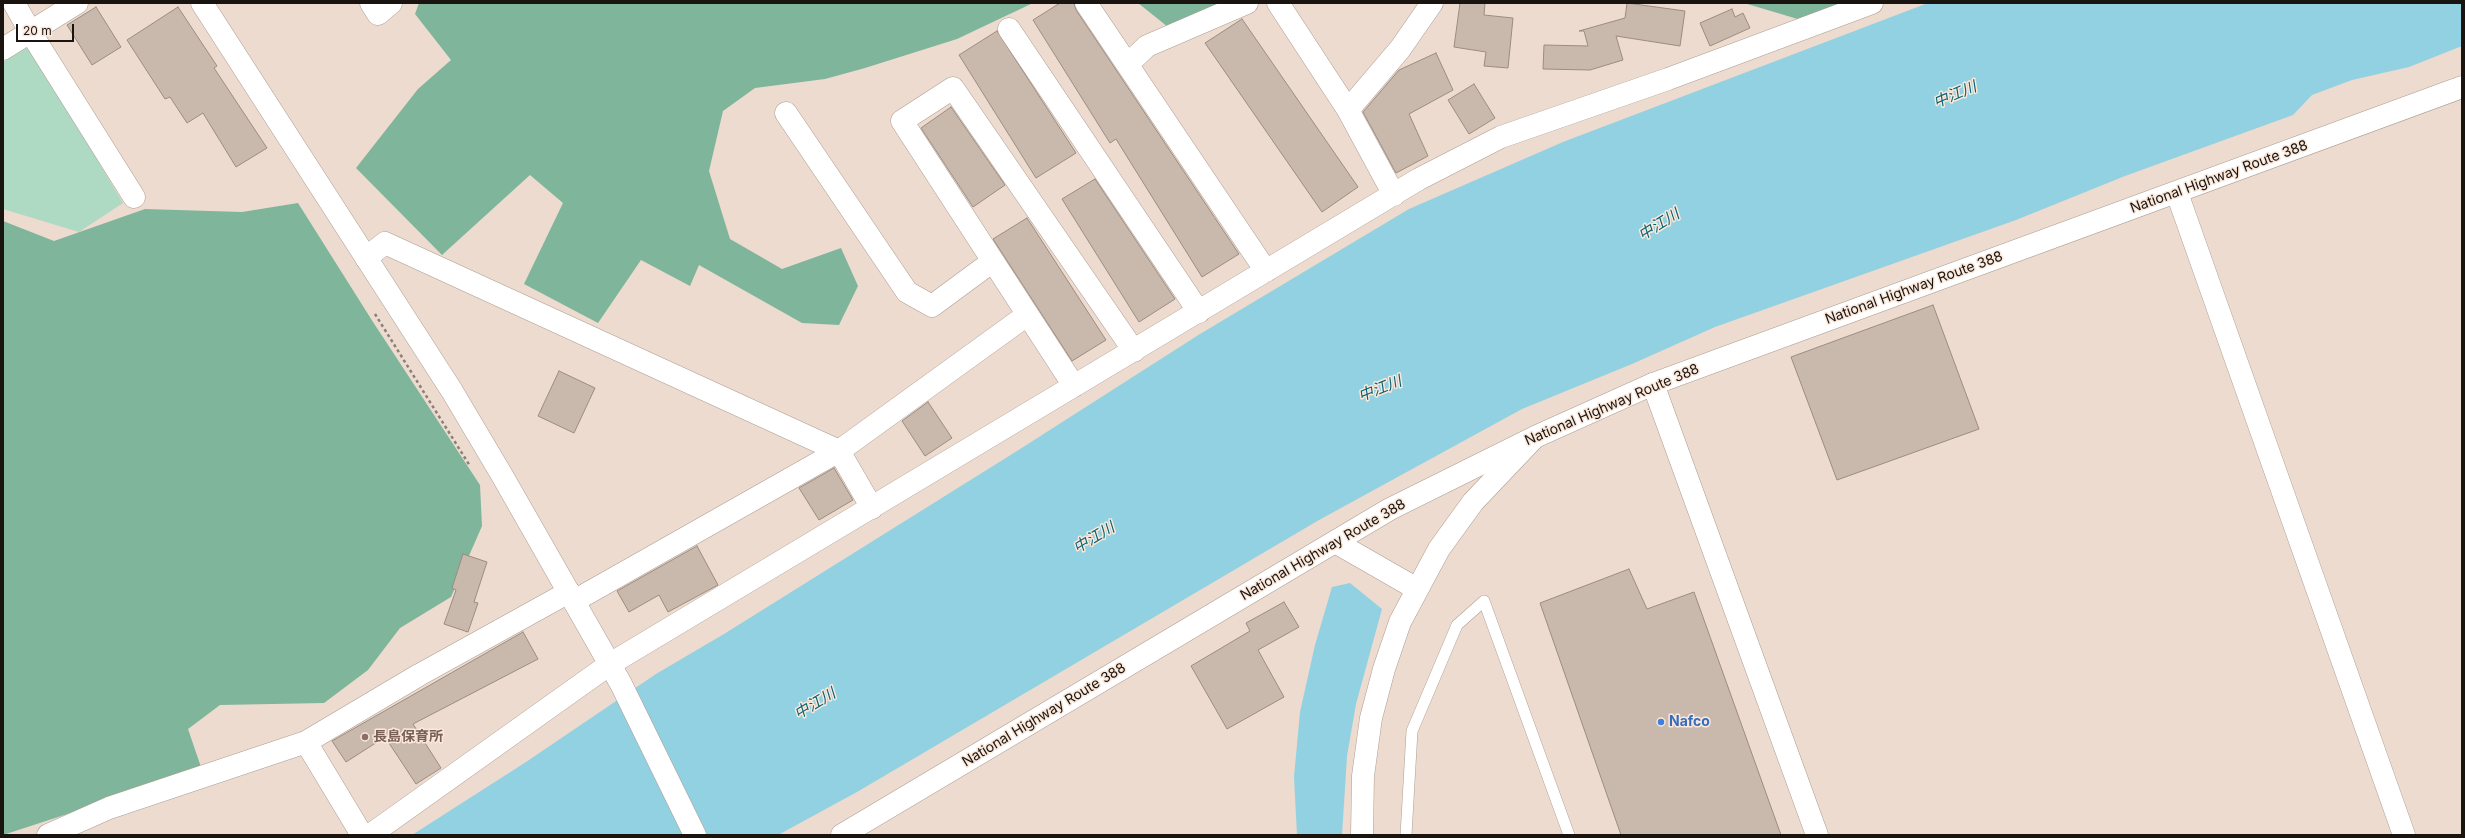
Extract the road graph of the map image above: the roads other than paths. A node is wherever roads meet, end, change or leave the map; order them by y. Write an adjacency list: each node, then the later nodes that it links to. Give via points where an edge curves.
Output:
1 (14, 3): 12 (main road)
2 (76, 3): 12 (main road)
3 (202, 3): 21 (main road)
4 (371, 3): 5 (main road, via 378,14)
5 (391, 3)
6 (1086, 3): 14 (main road)
7 (1247, 3): 14 (main road, via 1147,46)
8 (1278, 3): 16 (main road)
9 (1432, 3): 16 (main road, via 1400,49)
10 (1872, 3): 19 (main road, via 1668,79 1501,137)
11 (1009, 30): 24 (main road)
12 (30, 33): 13 (main road); 20 (main road)
13 (3, 49)
14 (1128, 64): 23 (main road)
15 (2462, 87): 18 (main road, National Highway Route 388)
16 (1348, 110): 19 (main road)
17 (786, 113): 22 (main road, via 907,292 932,306)
18 (2177, 193): 27 (main road, National Highway Route 388); 46 (main road)
19 (1394, 195): 23 (main road)
20 (134, 197)
21 (366, 258): 30 (main road, via 385,243); 34 (main road, via 452,391)
22 (993, 261): 25 (main road); 26 (main road, via 902,121 953,88)
23 (1266, 271): 24 (main road)
24 (1199, 312): 26 (main road)
25 (1028, 314): 28 (main road); 30 (main road)
26 (1134, 351): 28 (main road)
27 (1653, 384): 29 (main road, National Highway Route 388); 45 (main road)
28 (1074, 386): 31 (main road)
29 (1535, 437): 32 (main road, National Highway Route 388, via 1430,488); 33 (main road, via 1473,502 1439,549)
30 (839, 451): 31 (main road); 34 (main road)
31 (872, 508): 35 (main road)
32 (1334, 542): 33 (main road); 41 (main road, National Highway Route 388)
33 (1418, 589): 42 (main road, via 1391,645 1376,697 1363,776)
34 (572, 597): 35 (main road); 36 (main road, via 419,675)
35 (610, 664): 39 (main road); 40 (main road)
36 (306, 742): 37 (main road, via 108,808); 38 (main road)
37 (48, 835)
38 (362, 835)
39 (370, 835)
40 (694, 835)
41 (842, 835)
42 (1362, 835)
43 (1406, 835): 44 (lane, via 1412,731 1457,626 1484,601)
44 (1569, 835)
45 (1817, 835)
46 (2404, 835)

